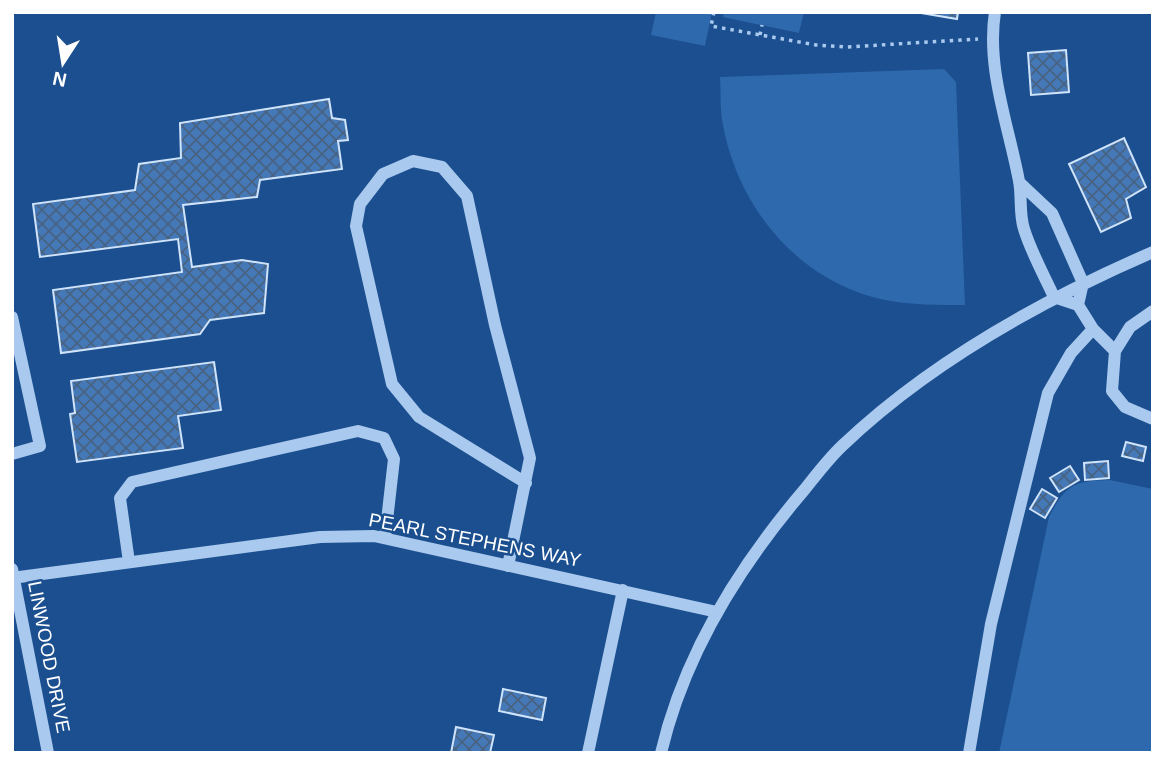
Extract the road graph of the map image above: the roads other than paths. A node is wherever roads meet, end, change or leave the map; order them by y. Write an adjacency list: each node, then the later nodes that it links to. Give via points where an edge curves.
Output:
1 (995, 12): 2 (street, via 1006,130)
2 (1019, 182): 4 (street, via 1052,213); 5 (street, via 1023,227)
3 (1153, 252): 4 (street)
4 (1083, 283): 5 (street); 6 (street)
5 (1054, 297): 6 (street); 19 (street, via 918,384 841,446 773,527)
6 (1078, 305): 9 (street)
7 (1153, 311): 10 (street, via 1130,327)
8 (12, 317): 12 (street, via 40,446)
9 (1093, 329): 10 (street); 23 (street, via 1071,353 1048,393 991,624)
10 (1115, 351): 11 (street, via 1112,391 1125,407)
11 (1153, 419)
12 (12, 454)
13 (526, 484): 13 (street, via 530,458 467,196 442,167 413,160 383,174 360,204 356,226 392,384 419,416); 16 (street)
14 (385, 538): 15 (street, PEARL STEPHENS WAY, via 320,537); 15 (street, via 394,459 384,439 358,431 132,482 120,499); 16 (street, PEARL STEPHENS WAY)
15 (129, 562): 17 (street, PEARL STEPHENS WAY)
16 (508, 566): 18 (street, PEARL STEPHENS WAY)
17 (13, 576): 20 (street, LINWOOD DRIVE)
18 (623, 590): 19 (street, PEARL STEPHENS WAY); 21 (street)
19 (717, 612): 22 (street, via 688,673)
20 (48, 753)
21 (588, 753)
22 (661, 753)
23 (969, 753)

